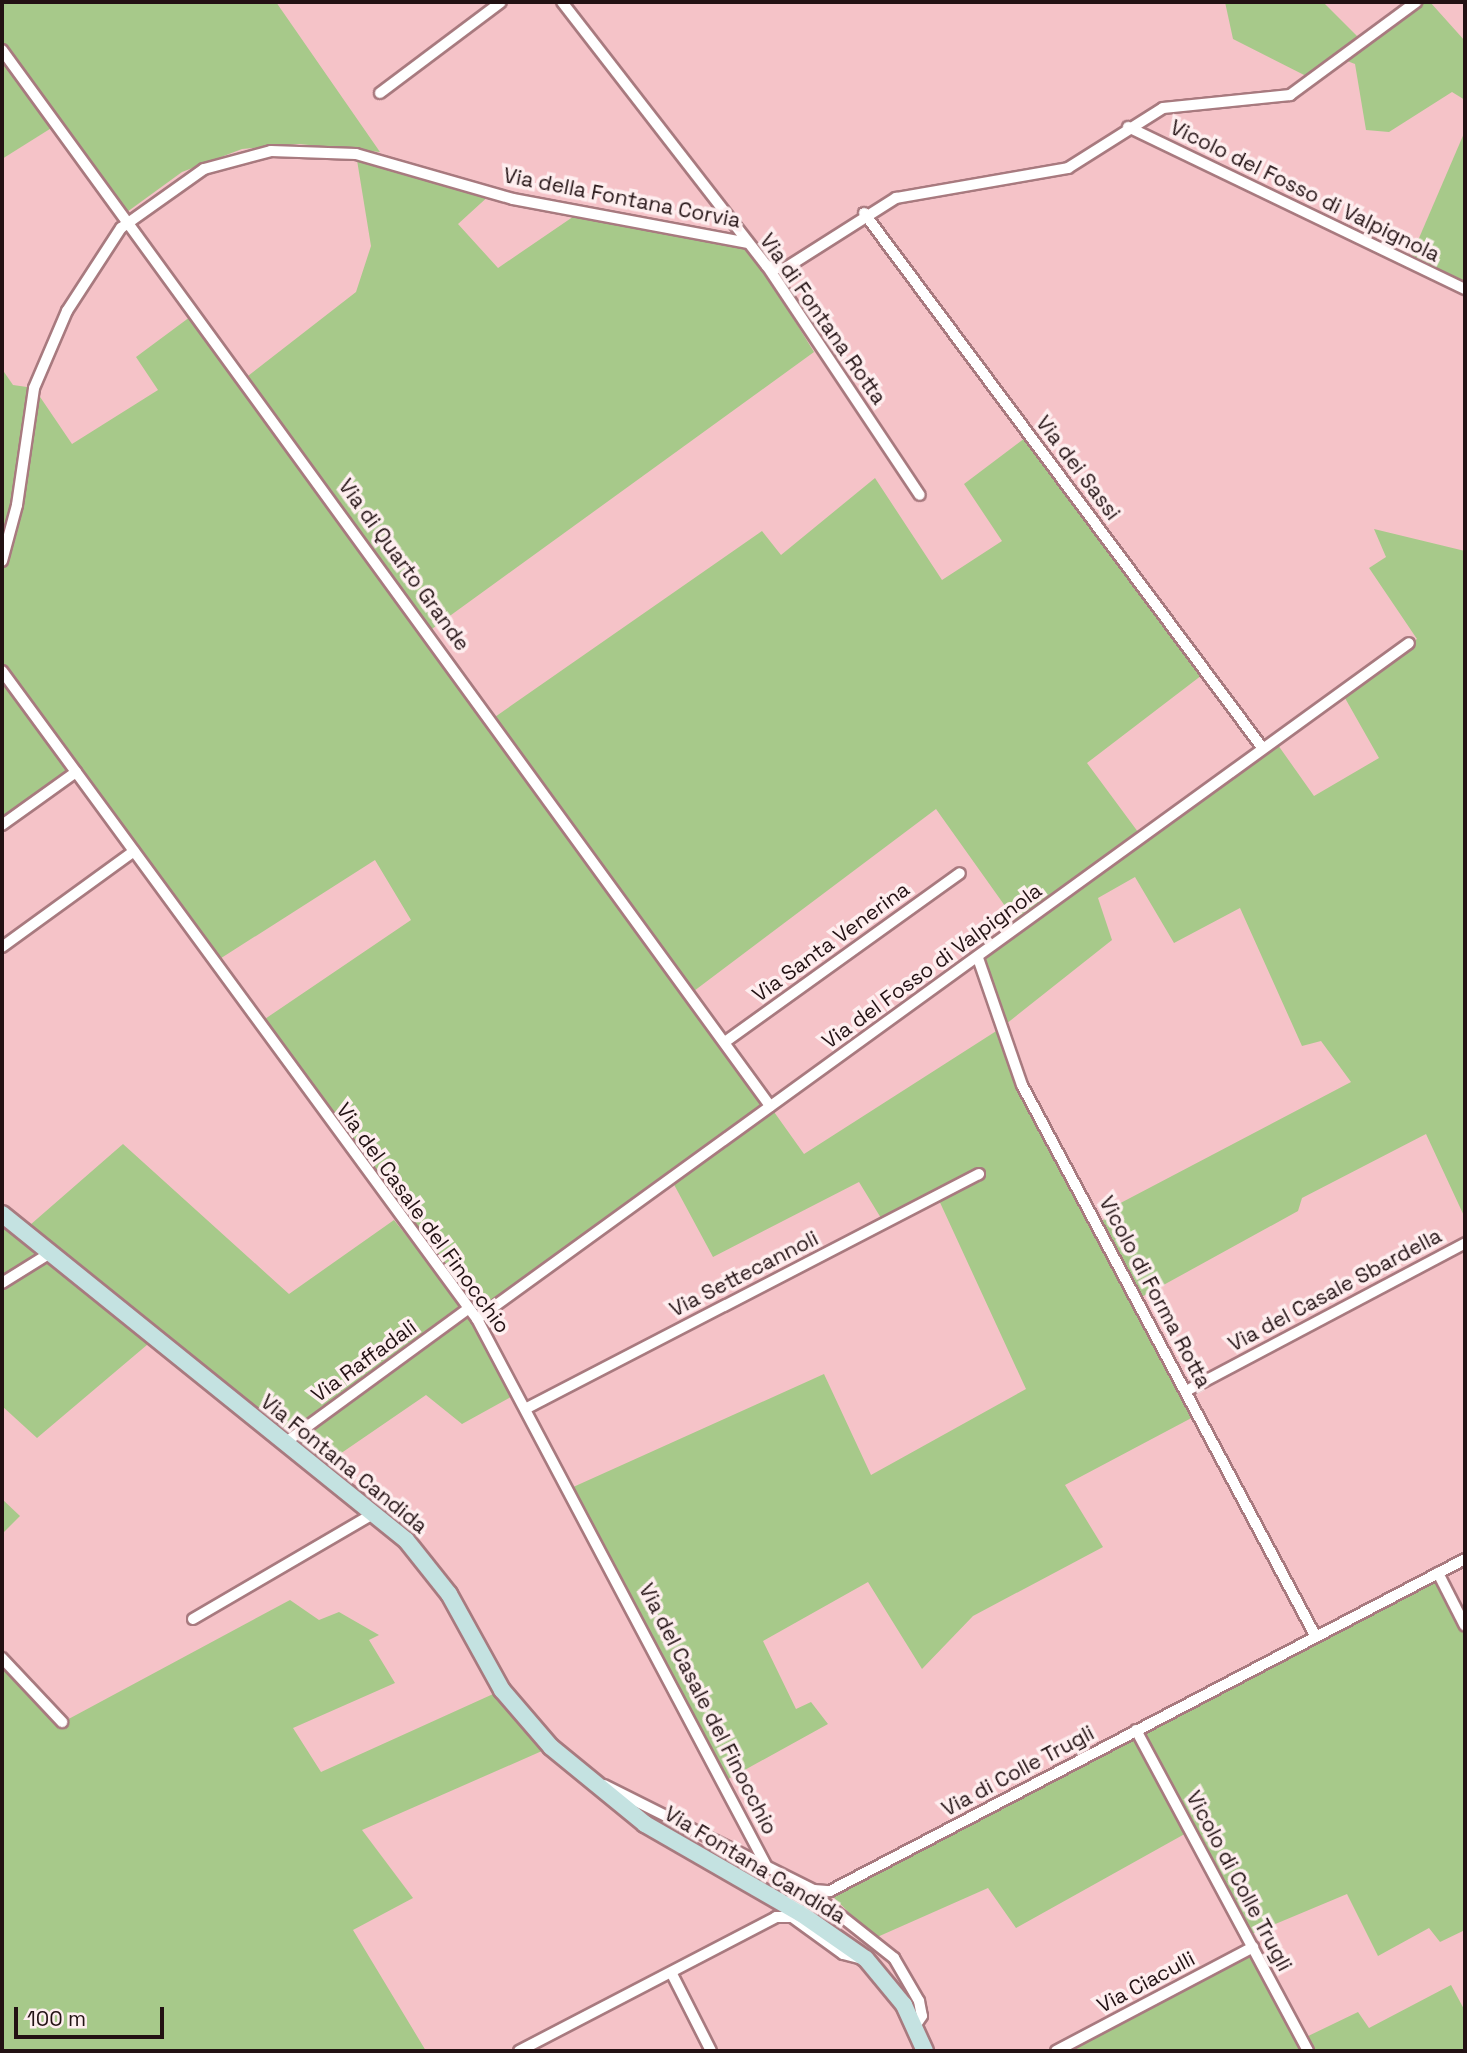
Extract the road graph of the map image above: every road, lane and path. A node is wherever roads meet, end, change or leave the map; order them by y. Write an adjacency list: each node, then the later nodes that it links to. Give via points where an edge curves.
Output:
1 (501, 2): 5 (street)
2 (562, 2): 9 (street, Via di Fontana Rotta)
3 (1416, 2): 6 (street, via 1295,93 1178,105)
4 (2, 50): 8 (street, Via di Quarto Grande)
5 (380, 93)
6 (1128, 127): 7 (street, via 1058,172 911,195); 11 (street, Vicolo del Fosso di Valpignola)
7 (864, 213): 10 (street, via 784,269); 16 (street, Via dei Sassi)
8 (127, 222): 9 (street, Via della Fontana Corvia, via 170,187 211,167 258,152 312,150 386,159 513,199); 13 (street, Via della Fontana Corvia, via 75,295 39,373); 23 (street, Via di Quarto Grande)
9 (747, 243): 10 (street, Via di Fontana Rotta)
10 (767, 266): 12 (street, Via di Fontana Rotta)
11 (1465, 289)
12 (920, 495)
13 (2, 561)
14 (1409, 643): 16 (street, Via del Fosso di Valpignola)
15 (2, 671): 17 (street, Via del Casale del Finocchio)
16 (1261, 746): 22 (street, Via del Fosso di Valpignola)
17 (76, 772): 18 (street); 19 (street, Via del Casale del Finocchio)
18 (2, 825)
19 (134, 851): 21 (street); 30 (street, Via del Casale del Finocchio)
20 (960, 873): 23 (street, Via Santa Venerina)
21 (2, 947)
22 (978, 958): 24 (street, Via del Fosso di Valpignola); 32 (street, Vicolo di Forma Rotta, via 1022,1085)
23 (725, 1042): 24 (street, Via di Quarto Grande)
24 (770, 1107): 31 (street, Via del Fosso di Valpignola)
25 (978, 1174): 33 (street, Via Settecannoli)
26 (2, 1214): 28 (main road, Via Fontana Candida)
27 (1465, 1243): 32 (street, Via del Casale Sbardella)
28 (47, 1255): 29 (street); 34 (main road, Via Fontana Candida)
29 (2, 1283)
30 (465, 1311): 31 (street, Via del Casale del Finocchio); 34 (street, Via Raffadali)
31 (477, 1319): 33 (street, Via del Casale del Finocchio)
32 (1186, 1391): 40 (street, Vicolo di Forma Rotta)
33 (527, 1408): 45 (street, Via del Casale del Finocchio)
34 (286, 1442): 35 (main road, Via Fontana Candida)
35 (373, 1514): 38 (street); 44 (main road, Via Fontana Candida, via 427,1562 510,1700)
36 (1465, 1559): 37 (street, Via di Colle Trugli)
37 (1438, 1573): 39 (street); 40 (street, Via di Colle Trugli)
38 (192, 1619)
39 (1465, 1626)
40 (1316, 1637): 43 (street, Via di Colle Trugli)
41 (2, 1658): 42 (street)
42 (62, 1722)
43 (1136, 1730): 46 (street, Via di Colle Trugli, via 836,1889 817,1891); 47 (street, Vicolo di Colle Trugli)
44 (584, 1779): 45 (street, Via di Colle Trugli); 48 (main road, Via Fontana Candida, via 645,1824 800,1913)
45 (766, 1865): 46 (street, Via di Colle Trugli)
46 (792, 1879): 50 (street, via 894,1958 919,2001 922,2016)
47 (1254, 1947): 54 (street, Via Ciaculli); 55 (street, Vicolo di Colle Trugli)
48 (866, 1959): 49 (street, via 846,1956 783,1916); 50 (main road, Via Fontana Candida)
49 (672, 1974): 51 (street); 52 (street)
50 (915, 2026): 53 (main road, Via Fontana Candida)
51 (519, 2051)
52 (711, 2051)
53 (925, 2051)
54 (1056, 2051)
55 (1308, 2051)

